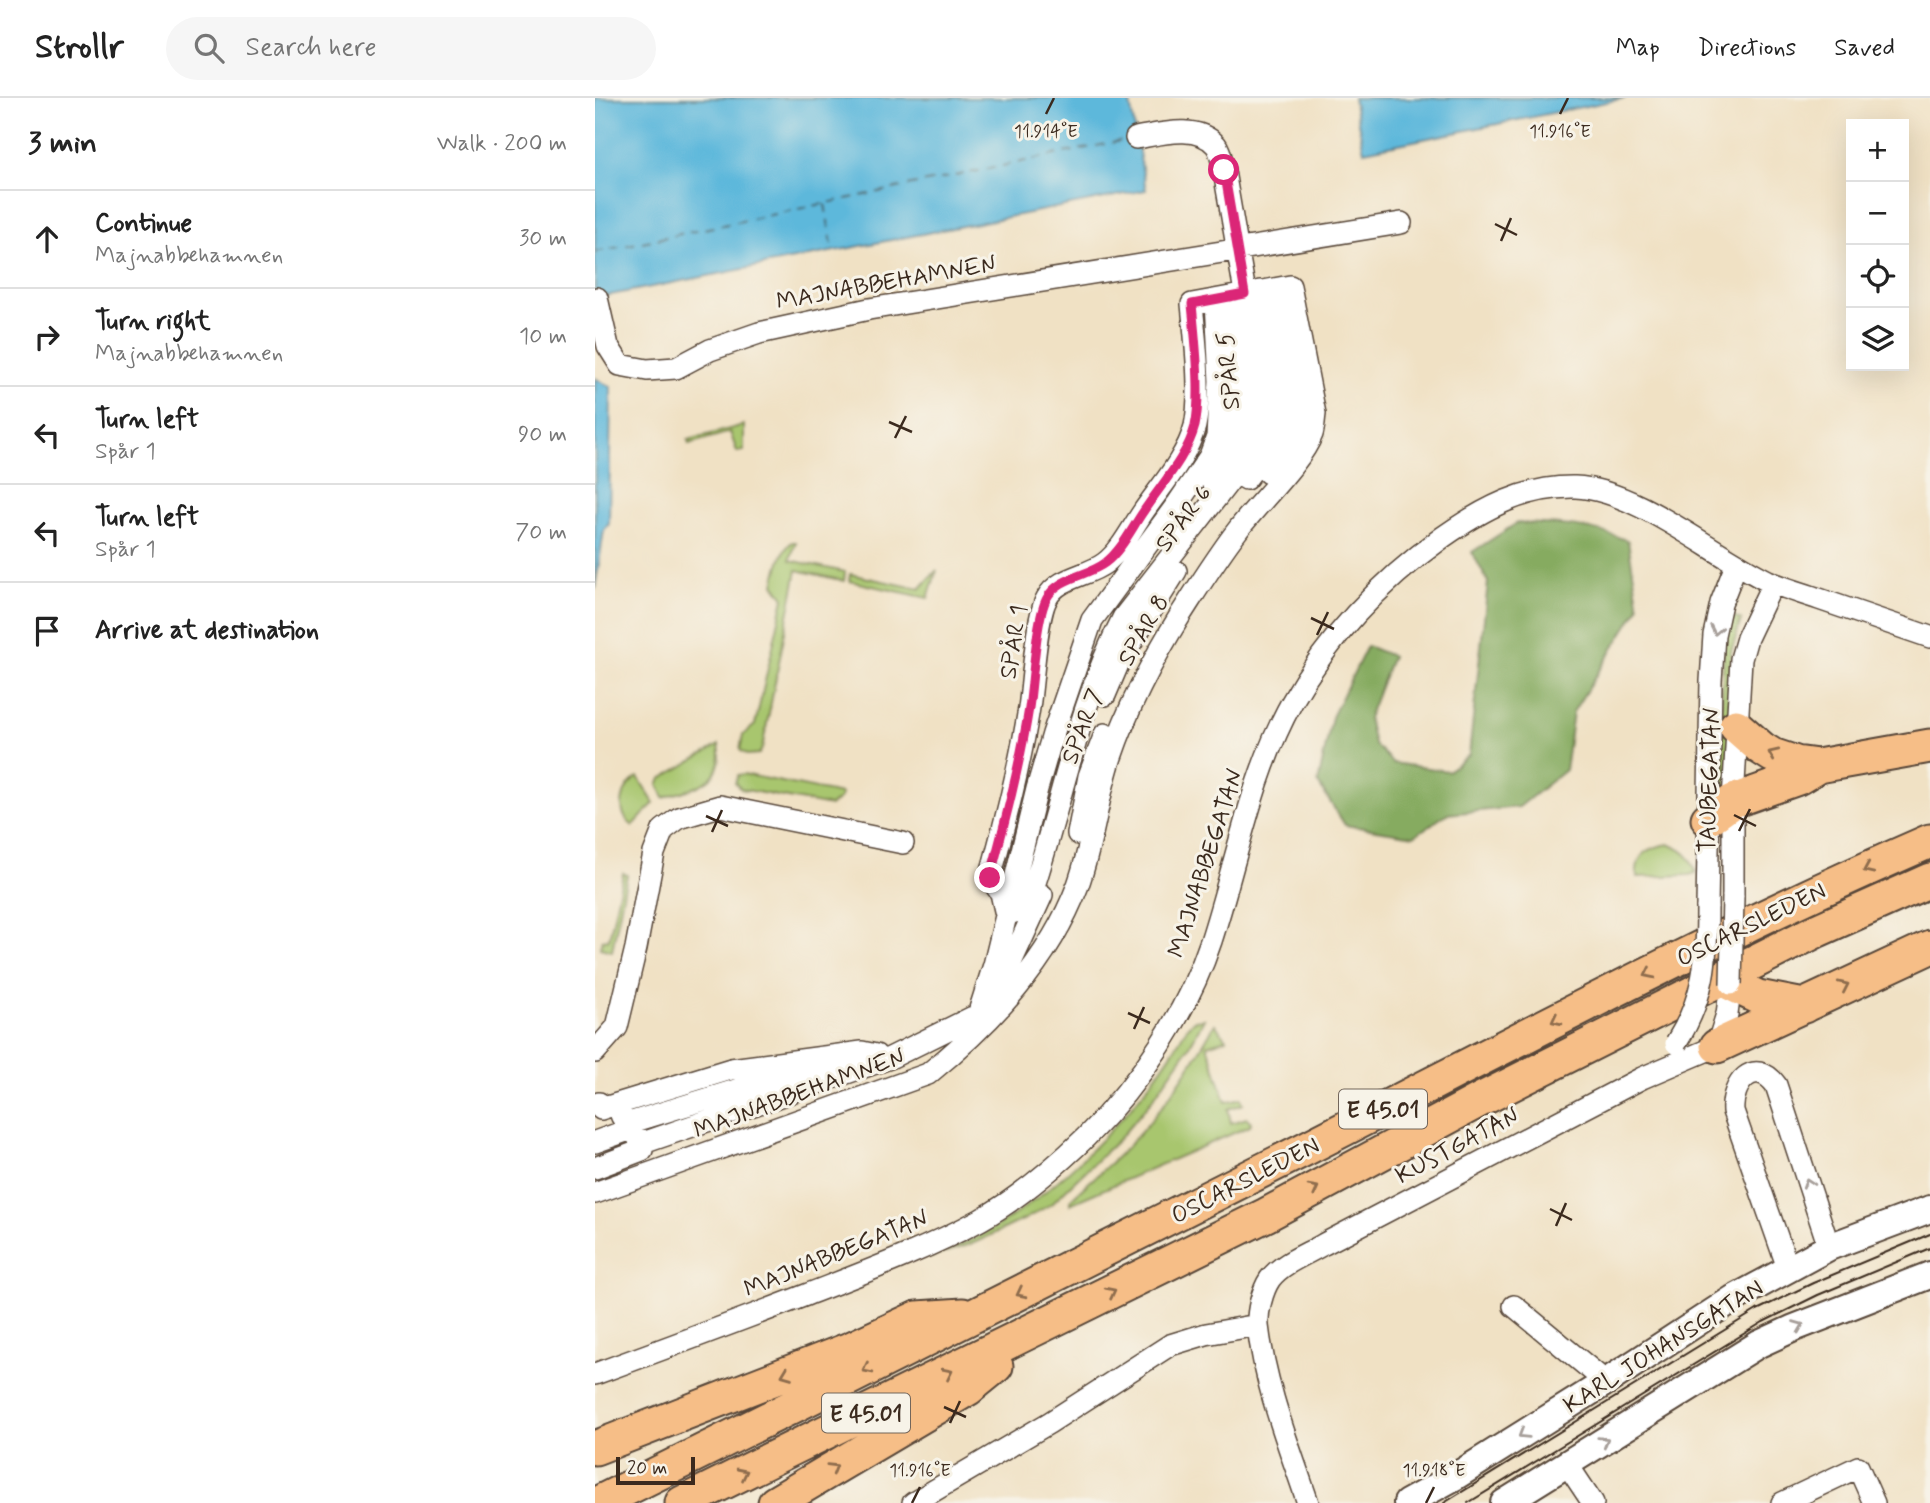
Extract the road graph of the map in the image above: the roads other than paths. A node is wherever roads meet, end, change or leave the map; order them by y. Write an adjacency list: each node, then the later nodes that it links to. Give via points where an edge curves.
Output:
1 (1136, 138): 3 (street, via 1181,131 1205,136 1217,146)
2 (1401, 223): 3 (street, MAJNABBEHAMNEN)
3 (1238, 248): 4 (street); 5 (street, MAJNABBEHAMNEN, via 869,309 759,333 676,368 647,370 620,365 608,346)
4 (1239, 295): 16 (street, via 1234,439 1226,462 1106,617 1064,734 1018,901); 16 (street, via 1206,429 1193,459 1113,572 1057,604 1026,787 1003,877); 21 (street, SPÅR 6, via 1278,372 1280,395 1273,436 1253,471 1166,584 1119,662 1094,721 1053,867 1009,967); 21 (street, SPÅR 8, via 1315,414 1313,432 1237,531 1157,656 1111,758 1077,887 1026,978)
5 (597, 298)
6 (1736, 565): 7 (street, MAJNABBEGATAN); 12 (street, TAUBEGATAN, one-way to 12, via 1714,635 1711,681); 42 (street, MAJNABBEGATAN, via 1650,511 1580,487 1514,496 1453,530 1394,575 1359,609 1292,703 1259,779 1197,977 1139,1075 1089,1134 1036,1182 983,1218 929,1245)
7 (1773, 583): 8 (street, MAJNABBEGATAN); 9 (street, TAUBEGATAN, via 1741,659)
8 (1930, 637)
9 (1736, 726): 11 (highway, one-way to 9, via 1772,755); 12 (street, TAUBEGATAN)
10 (1930, 746): 11 (highway)
11 (1818, 766): 12 (highway)
12 (1721, 810): 18 (street, TAUBEGATAN, bridge, via 1707,908); 19 (street, TAUBEGATAN, bridge, via 1733,897)
13 (1930, 841): 39 (highway, OSCARSLEDEN / E 45.01, one-way to 39, via 1617,989)
14 (903, 843): 23 (street, via 720,807 679,818 663,830 654,853 617,1027)
15 (1930, 880): 40 (highway, OSCARSLEDEN / E 45.01, one-way to 15, via 1818,930)
16 (1006, 915): 21 (street, MAJNABBEHAMNEN)
17 (1930, 947): 20 (highway, one-way to 17)
18 (1707, 951): 19 (street); 25 (street, TAUBEGATAN, bridge, via 1690,1021 1661,1061)
19 (1731, 985): 20 (highway, via 1770,1000); 22 (street, TAUBEGATAN)
20 (1804, 1006): 22 (highway)
21 (984, 1011): 24 (street, MAJNABBEHAMNEN); 33 (street, MAJNABBEHAMNEN, via 966,1044 929,1074)
22 (1721, 1033): 25 (street, KUSTGATAN)
23 (595, 1052)
24 (883, 1057): 28 (street, MAJNABBEHAMNEN); 28 (street, MAJNABBEHAMNEN, via 862,1052 731,1069)
25 (1642, 1078): 41 (street, KUSTGATAN, via 1280,1269 1262,1298)
26 (595, 1105): 28 (street, MAJNABBEHAMNEN, via 599,1103 601,1109)
27 (595, 1117): 28 (street, MAJNABBEHAMNEN)
28 (629, 1123): 29 (street, MAJNABBEHAMNEN); 30 (street, MAJNABBEHAMNEN); 31 (street, MAJNABBEHAMNEN); 32 (street, MAJNABBEHAMNEN, via 642,1150)
29 (595, 1128)
30 (595, 1142)
31 (595, 1153)
32 (595, 1168)
33 (595, 1193)
34 (1930, 1209): 35 (street, KARL JOHANSGATAN)
35 (1829, 1247): 36 (street, KARL JOHANSGATAN); 36 (street, one-way to 36, via 1776,1085 1761,1074 1751,1074 1735,1089 1733,1111)
36 (1788, 1268): 43 (street, KARL JOHANSGATAN)
37 (1930, 1275): 45 (street, KARL JOHANSGATAN, one-way to 37, via 1759,1344)
38 (1514, 1306): 43 (street)
39 (979, 1314): 44 (highway, one-way to 44, via 917,1318 850,1349); 46 (highway, OSCARSLEDEN / E 45.01, one-way to 46)
40 (1050, 1323): 47 (highway, OSCARSLEDEN / E 45.01, one-way to 40); 48 (highway, one-way to 40, via 969,1388)
41 (1258, 1325): 49 (street, via 1170,1345); 50 (street, KUSTGATAN)
42 (595, 1374)
43 (1607, 1382): 51 (street, KARL JOHANSGATAN, one-way to 51)
44 (595, 1448)
45 (1567, 1464): 52 (street, KARL JOHANSGATAN); 53 (street)
46 (598, 1503)
47 (682, 1503)
48 (775, 1503)
49 (913, 1503)
50 (1308, 1503)
51 (1407, 1503)
52 (1504, 1503)
53 (1593, 1503)
54 (1782, 1503): 55 (street, via 1858,1467)
55 (1874, 1503)

